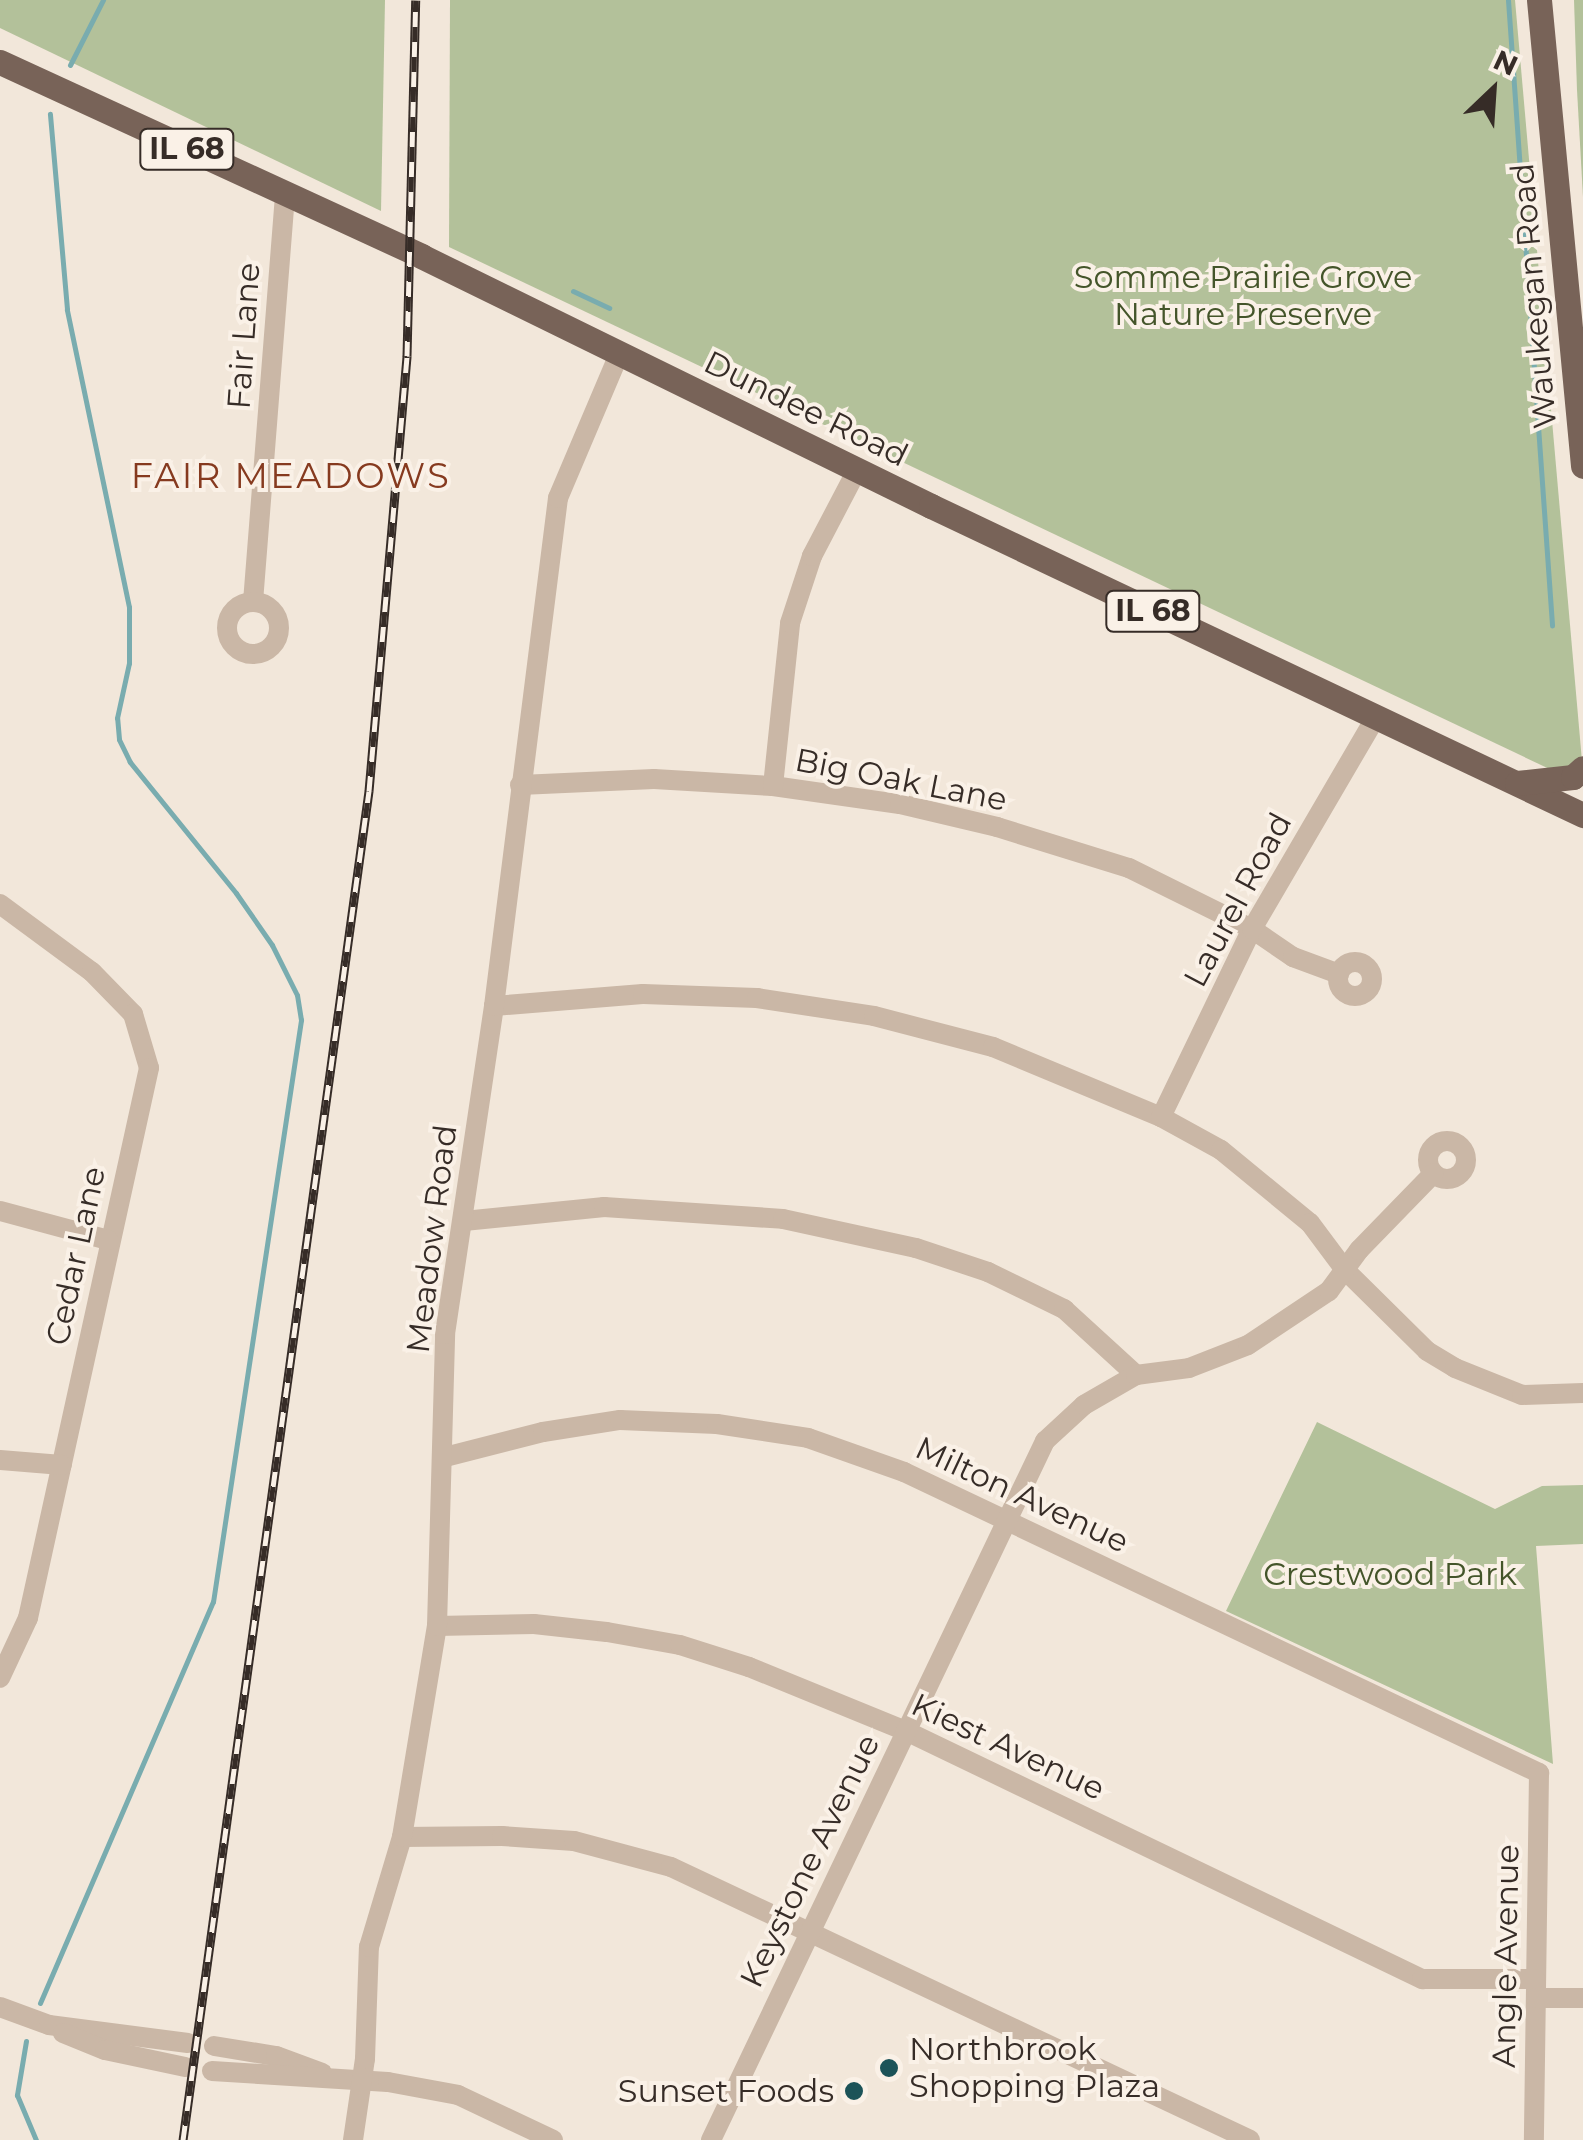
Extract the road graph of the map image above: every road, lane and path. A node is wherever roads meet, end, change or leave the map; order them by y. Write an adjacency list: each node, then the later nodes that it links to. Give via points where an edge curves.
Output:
1 (1539, 0): 5 (main road, Waukegan Road)
2 (0, 62): 3 (main road, Dundee Road / IL 68)
3 (285, 196): 4 (main road, Dundee Road / IL 68); 7 (street, Fair Lane)
4 (619, 354): 6 (main road, Dundee Road / IL 68); 11 (street, Meadow Road, via 558,498)
5 (1583, 466)
6 (857, 470): 8 (main road, Dundee Road / IL 68); 12 (street, via 812,556 790,623)
7 (253, 602)
8 (1376, 717): 10 (main road, Dundee Road / IL 68); 15 (street, Laurel Road)
9 (1583, 768): 10 (main road, via 1573,776)
10 (1516, 783): 13 (main road, Dundee Road / IL 68)
11 (520, 785): 12 (street, Big Oak Lane, via 654,779); 17 (street, Meadow Road)
12 (773, 786): 15 (street, Big Oak Lane, via 997,826 1129,868)
13 (1583, 815)
14 (0, 904): 22 (street, Cedar Lane, via 92,972 133,1014 149,1068)
15 (1252, 929): 16 (street, Big Oak Lane, via 1293,957); 18 (street, Laurel Road)
16 (1339, 974)
17 (494, 1006): 18 (street, via 643,994 757,998 874,1016 993,1047); 21 (street, Meadow Road)
18 (1161, 1117): 23 (street, via 1222,1150 1269,1186 1310,1223)
19 (1434, 1174): 23 (street, Keystone Avenue)
20 (0, 1211): 22 (street)
21 (464, 1221): 24 (street, via 604,1208 782,1219 916,1248 988,1272 1064,1309); 26 (street, Meadow Road, via 445,1334)
22 (108, 1240): 28 (street, Cedar Lane)
23 (1345, 1270): 24 (street, Keystone Avenue, via 1329,1291 1248,1346 1189,1368); 25 (street, via 1427,1351 1455,1368 1522,1395)
24 (1136, 1375): 29 (street, Keystone Avenue, via 1084,1406 1045,1441)
25 (1583, 1393)
26 (445, 1457): 29 (street, Milton Avenue, via 620,1420 717,1424 808,1438 904,1472); 30 (street, Meadow Road)
27 (0, 1460): 28 (street)
28 (62, 1464): 31 (street, Cedar Lane, via 28,1618)
29 (1005, 1519): 32 (street, Keystone Avenue); 33 (street, Milton Avenue)
30 (437, 1626): 32 (street, Kiest Avenue, via 534,1624 680,1645); 34 (street, Meadow Road)
31 (0, 1678)
32 (906, 1731): 35 (street, Keystone Avenue); 36 (street, Kiest Avenue, via 1422,1978)
33 (1539, 1772): 36 (street, Angle Avenue)
34 (402, 1836): 35 (street, via 574,1841 671,1868); 45 (street, Meadow Road, via 370,1946)
35 (810, 1930): 48 (street, Keystone Avenue); 49 (street)
36 (1535, 1989): 37 (street, Kiest Avenue); 50 (street, Angle Avenue)
37 (1583, 1998)
38 (10, 2011): 39 (street)
39 (48, 2025): 40 (street); 42 (street, via 105,2050)
40 (188, 2043)
41 (214, 2046): 44 (street, via 276,2056)
42 (185, 2067)
43 (212, 2070): 44 (street)
44 (338, 2079): 45 (street)
45 (362, 2082): 46 (street, Meadow Road); 47 (street, via 458,2095)
46 (352, 2140)
47 (553, 2140)
48 (711, 2140)
49 (1250, 2140)
50 (1534, 2140)

